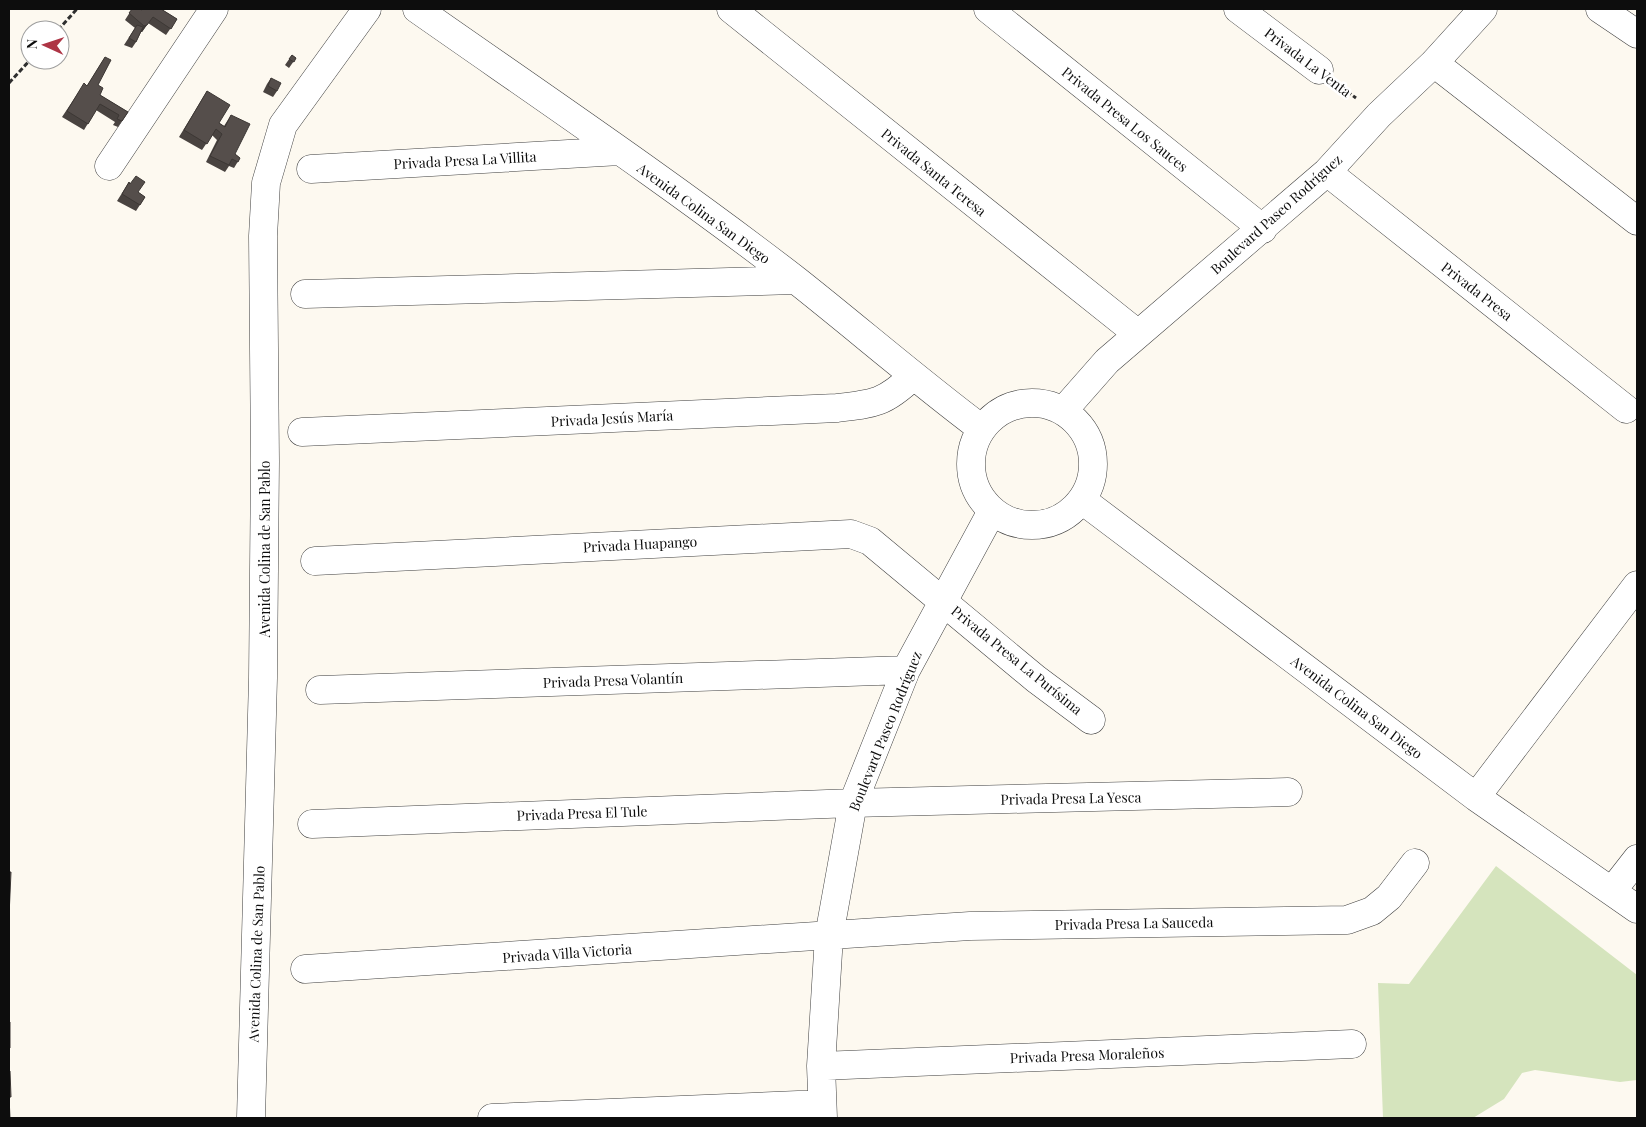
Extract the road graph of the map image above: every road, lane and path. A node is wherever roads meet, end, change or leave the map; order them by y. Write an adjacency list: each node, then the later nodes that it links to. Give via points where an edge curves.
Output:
1 (77, 9): 10 (path)
2 (214, 9): 18 (street)
3 (367, 9): 52 (street, Avenida Colina de San Pablo, via 283,125 266,183 263,236 263,678)
4 (417, 9): 17 (street, Avenida Colina San Diego)
5 (731, 9): 25 (street, Privada Santa Teresa)
6 (988, 9): 22 (street, Privada Presa Los Sauces)
7 (1238, 9): 14 (street, Privada La Venta)
8 (1483, 9): 12 (street, Boulevard Paseo Rodríguez)
9 (1600, 9): 11 (street)
10 (67, 20)
11 (1637, 34)
12 (1434, 63): 16 (street, Boulevard Paseo Rodríguez); 21 (street)
13 (21, 70): 15 (path)
14 (1319, 70): 16 (path, Privada La Venta)
15 (9, 83)
16 (1379, 115): 20 (street, Boulevard Paseo Rodríguez)
17 (620, 151): 19 (street, Privada Presa La Villita); 23 (street, Avenida Colina San Diego)
18 (109, 166)
19 (311, 169)
20 (1327, 172): 22 (street, Boulevard Paseo Rodríguez); 27 (street, Privada Presa)
21 (1637, 221)
22 (1262, 229): 25 (street, Boulevard Paseo Rodríguez)
23 (795, 280): 24 (street); 26 (street, Avenida Colina San Diego)
24 (305, 294)
25 (1138, 334): 28 (street, Boulevard Paseo Rodríguez, via 1107,361)
26 (913, 376): 29 (street, Avenida Colina San Diego); 30 (street, Privada Jesús María, via 894,394 871,405)
27 (1626, 409)
28 (1063, 411): 29 (street, via 1042,404 1019,404 998,413); 31 (street, via 1078,424 1089,442 1093,461 1090,481)
29 (982, 429): 32 (street, via 972,449 971,472 978,493)
30 (302, 432)
31 (1082, 500): 32 (street, via 1068,514 1050,523 1030,526 1011,522); 40 (street, Avenida Colina San Diego)
32 (992, 511): 35 (street, Boulevard Paseo Rodríguez)
33 (315, 561): 35 (street, Privada Huapango, via 851,534 870,541)
34 (1637, 585): 40 (street)
35 (944, 600): 36 (street, Boulevard Paseo Rodríguez); 38 (street, Privada Presa La Purísima, via 1002,651)
36 (906, 670): 37 (street, Privada Presa Volantín); 41 (street, Boulevard Paseo Rodríguez)
37 (320, 690)
38 (1091, 720)
39 (1288, 792): 41 (street, Privada Presa La Yesca)
40 (1476, 796): 45 (street, Avenida Colina San Diego)
41 (853, 803): 42 (street, Privada Presa El Tule); 47 (street, Boulevard Paseo Rodríguez)
42 (312, 824)
43 (1637, 859): 45 (street)
44 (1415, 863): 47 (street, Privada Presa La Sauceda, via 1383,902 1372,911 1347,920 970,926)
45 (1612, 891): 46 (street, Avenida Colina San Diego)
46 (1637, 910)
47 (829, 936): 48 (street, Privada Villa Victoria); 50 (street, Boulevard Paseo Rodríguez)
48 (305, 969)
49 (1352, 1044): 50 (street, Privada Presa Moraleños)
50 (821, 1066): 51 (street, Boulevard Paseo Rodríguez)
51 (822, 1111): 53 (street)
52 (251, 1118)
53 (492, 1118)

